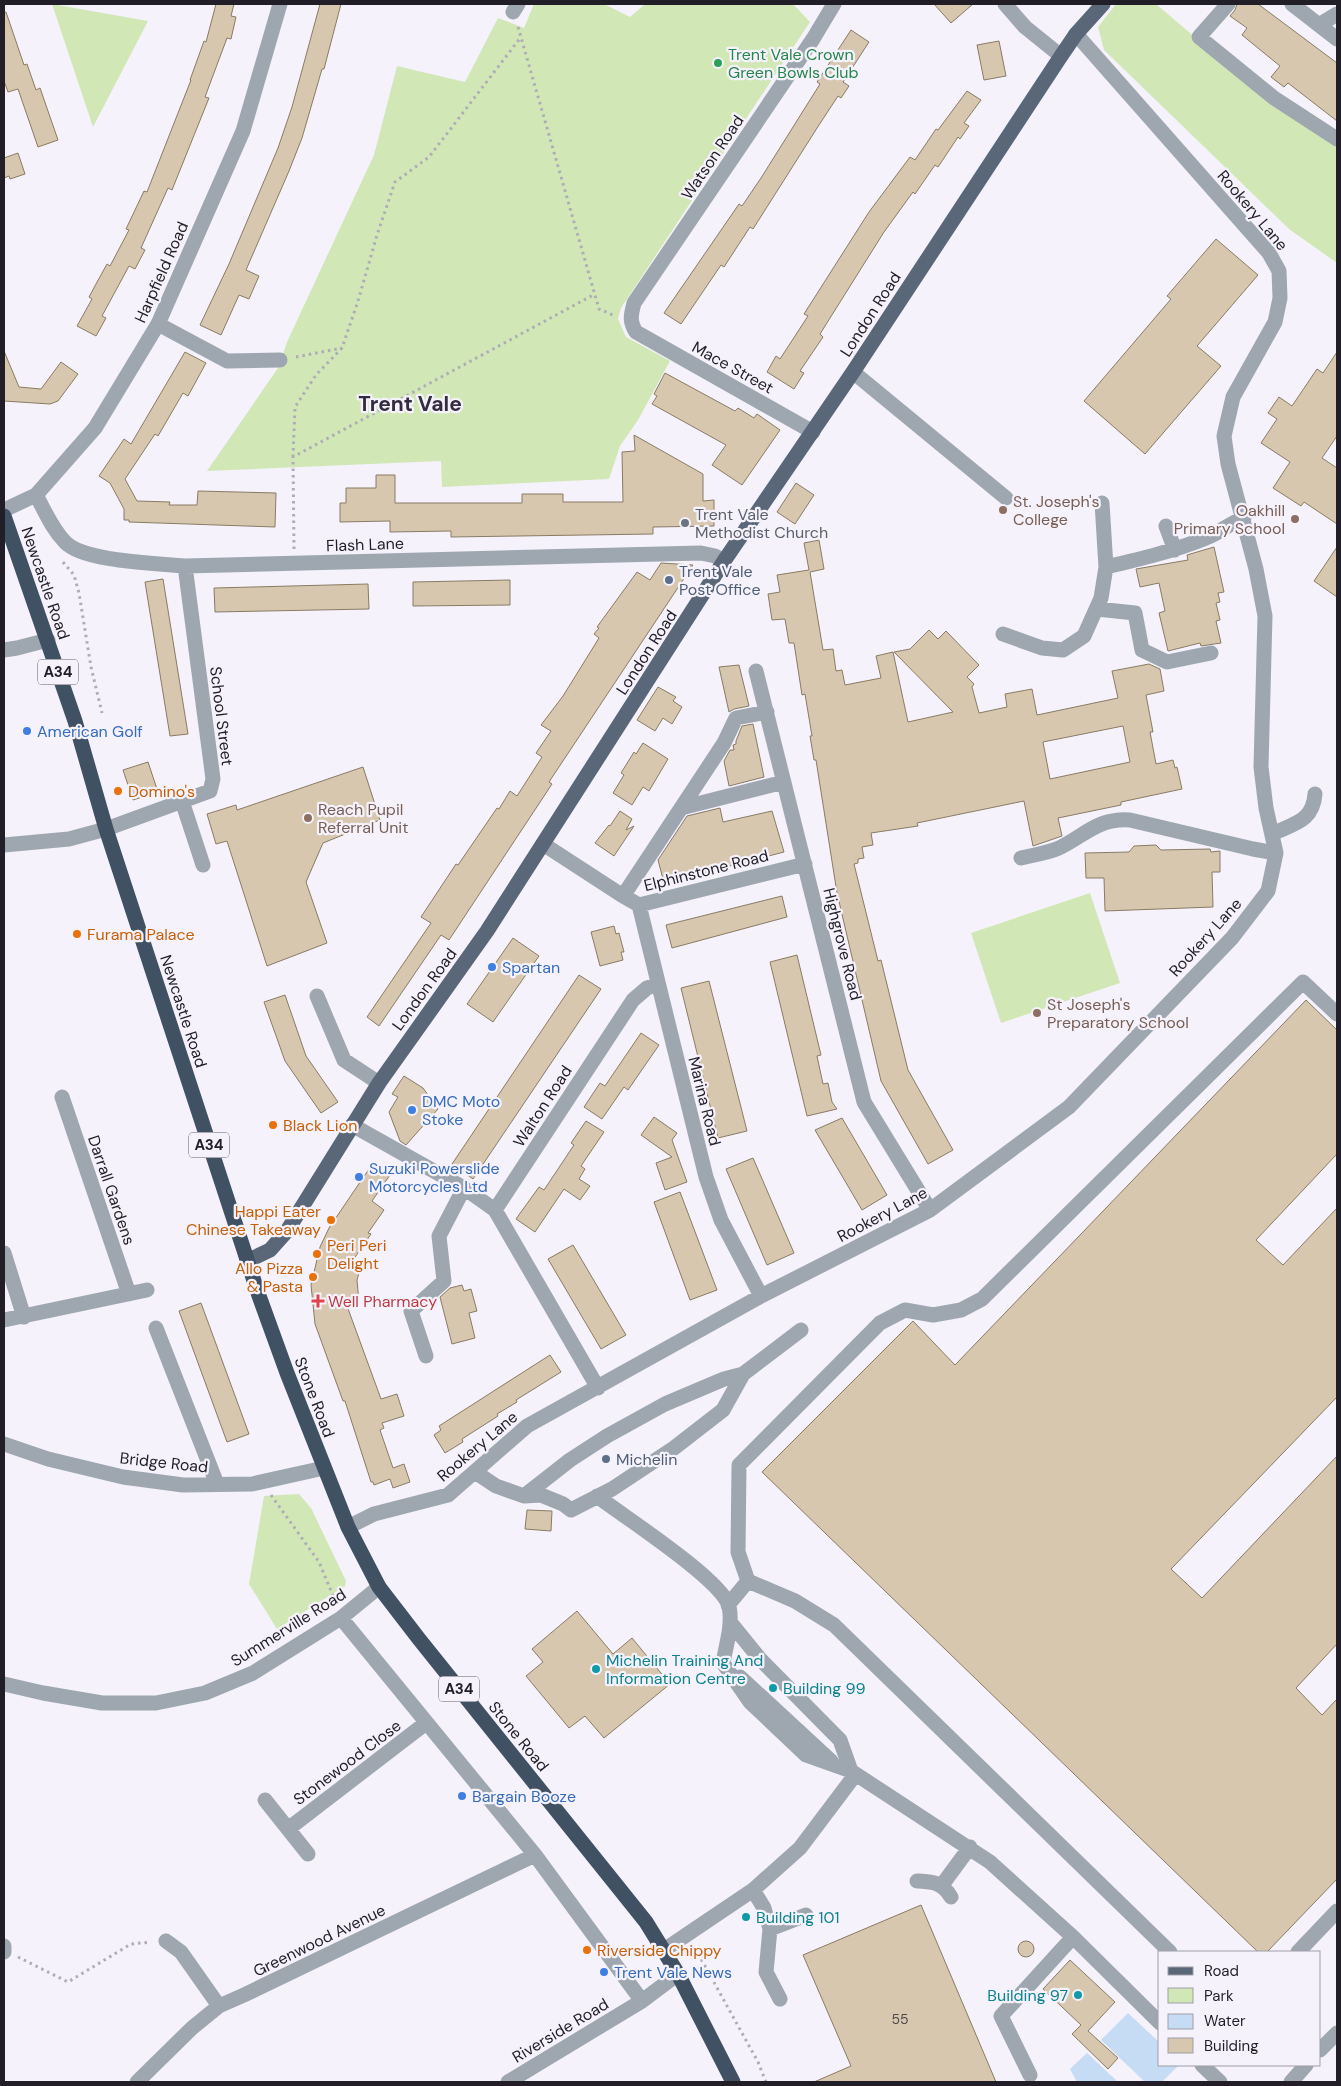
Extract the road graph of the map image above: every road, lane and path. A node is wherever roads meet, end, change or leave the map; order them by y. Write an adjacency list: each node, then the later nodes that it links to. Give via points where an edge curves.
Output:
1 (280, 4): 16 (street, Harpfield Road, via 243,131)
2 (834, 4): 17 (street, Watson Road, via 634,303)
3 (1005, 4): 13 (street, via 1025,27)
4 (1103, 4): 10 (main road, London Road)
5 (1228, 4): 14 (street, via 1199,37 1274,98)
6 (1292, 4): 9 (street)
7 (516, 8): 11 (path)
8 (1337, 14): 9 (street)
9 (1319, 25): 12 (street)
10 (1076, 34): 13 (main road, London Road); 28 (street, Rookery Lane, via 1269,253 1279,271 1280,298 1275,322 1233,397 1224,436 1228,464)
11 (520, 37): 15 (path); 18 (path, via 429,157 395,182)
12 (1337, 38)
13 (1061, 56): 20 (main road, London Road)
14 (1337, 139)
15 (595, 294): 17 (path, via 599,309); 22 (path)
16 (158, 324): 19 (street, via 227,361); 23 (street, Harpfield Road, via 95,428)
17 (633, 328): 21 (street, Mace Street)
18 (342, 348): 19 (path); 22 (path, via 316,375 295,407)
19 (280, 360)
20 (853, 372): 21 (main road, London Road); 24 (street)
21 (813, 432): 32 (main road, London Road)
22 (294, 457): 33 (path)
23 (36, 495): 26 (street, Harpfield Road); 34 (street, Flash Lane, via 61,537 80,552 106,558)
24 (1006, 498)
25 (1102, 503): 35 (street)
26 (4, 510)
27 (4, 516): 38 (highway, Newcastle Road / A34)
28 (1244, 518): 30 (street, via 1209,537); 49 (street, Rookery Lane, via 1265,616 1261,767)
29 (1166, 526): 30 (street)
30 (1175, 550): 35 (street)
31 (59, 558): 43 (path, via 74,575 79,593)
32 (724, 561): 33 (street, Flash Lane, via 701,553); 50 (main road, London Road)
33 (294, 564): 34 (street, Flash Lane)
34 (185, 566): 46 (street, School Street, via 213,779 210,791)
35 (1106, 567): 36 (street)
36 (1097, 609): 37 (street, via 1084,636 1063,650 1042,648); 40 (street, via 1135,613 1142,650 1167,662)
37 (1003, 634)
38 (48, 640): 39 (street); 48 (highway, Newcastle Road / A34)
39 (4, 650)
40 (1211, 653)
41 (756, 671): 42 (street, Highgrove Road)
42 (766, 712): 44 (street, Highgrove Road); 47 (street, via 736,718 724,743)
43 (102, 713)
44 (784, 782): 47 (street); 54 (street, Highgrove Road)
45 (1315, 794): 49 (street, via 1314,808 1306,818)
46 (182, 801): 48 (street, School Street); 55 (street)
47 (681, 808): 56 (street)
48 (106, 829): 51 (street, School Street, via 69,839); 68 (highway, Newcastle Road / A34)
49 (1272, 834): 52 (street, Rookery Lane)
50 (543, 844): 56 (street, Elphinstone Road); 61 (main road, London Road, via 488,931)
51 (4, 846)
52 (1276, 853): 53 (street, via 1116,819 1093,827 1057,849); 66 (street, Rookery Lane, via 1268,891 1232,938 1069,1106)
53 (1021, 858)
54 (805, 864): 57 (street, Elphinstone Road); 66 (street, Highgrove Road, via 864,1102)
55 (203, 865)
56 (623, 896): 57 (street, Elphinstone Road)
57 (639, 905): 58 (street, Marina Road)
58 (658, 984): 65 (street, Walton Road, via 647,988 633,1000); 71 (street, Marina Road, via 706,1177 721,1220)
59 (318, 996): 61 (street, via 344,1060)
60 (1337, 1014): 87 (street, via 1302,982 982,1299 961,1310 932,1315 905,1310 880,1323 739,1465 738,1552)
61 (379, 1082): 63 (main road, London Road)
62 (62, 1096): 70 (street, Darrall Gardens)
63 (352, 1125): 64 (street); 68 (main road, London Road, via 286,1231 270,1250)
64 (464, 1188): 65 (street); 76 (street, via 439,1236 444,1281 411,1311)
65 (495, 1210): 78 (street)
66 (930, 1210): 71 (street, Rookery Lane)
67 (4, 1253): 72 (street)
68 (247, 1261): 80 (highway, Stone Road / A34)
69 (147, 1290): 70 (street)
70 (129, 1294): 72 (street)
71 (760, 1296): 78 (street, Rookery Lane)
72 (24, 1317): 73 (street)
73 (4, 1320)
74 (156, 1328): 83 (street)
75 (801, 1330): 77 (street)
76 (426, 1356)
77 (743, 1374): 84 (street, via 665,1404 607,1436); 85 (street, via 723,1410 674,1448)
78 (598, 1388): 81 (street, Rookery Lane, via 527,1426)
79 (4, 1444): 83 (street, Bridge Road, via 48,1459 123,1477 183,1485)
80 (324, 1468): 82 (street, Bridge Road); 86 (highway, Stone Road / A34)
81 (475, 1472): 84 (street, via 496,1486); 86 (street, Rookery Lane, via 448,1495 374,1514)
82 (262, 1483): 83 (street, Bridge Road); 90 (path, via 319,1562)
83 (217, 1484)
84 (524, 1496): 85 (street, via 541,1495 571,1510)
85 (597, 1496): 89 (street, via 678,1554 719,1590)
86 (348, 1527): 88 (highway, Stone Road / A34)
87 (748, 1581): 89 (street); 110 (street, via 795,1601 834,1625)
88 (379, 1587): 90 (street, Summerville Road); 109 (highway, Stone Road / A34, via 646,1922)
89 (728, 1605): 91 (street)
90 (341, 1618): 92 (street, Summerville Road, via 254,1673 205,1693 156,1703 102,1703); 93 (street)
91 (730, 1622): 94 (street, via 760,1659 840,1740); 94 (street, via 723,1663 750,1702 806,1755)
92 (4, 1684)
93 (426, 1723): 96 (street, Stonewood Close); 99 (street)
94 (848, 1771): 97 (street); 101 (street, via 800,1848)
95 (264, 1800): 96 (street, Stonewood Close)
96 (288, 1829): 98 (street, Stonewood Close)
97 (970, 1848): 100 (street, via 946,1891 938,1883); 106 (street)
98 (308, 1854)
99 (535, 1855): 114 (street); 115 (street, Greenwood Avenue)
100 (917, 1881)
101 (753, 1890): 104 (street, via 764,1908); 105 (street)
102 (1337, 1911): 111 (street)
103 (806, 1915): 104 (street)
104 (770, 1929): 113 (street, via 766,1972)
105 (687, 1934): 109 (street); 126 (path)
106 (1073, 1937): 116 (street); 121 (street, via 1001,2016)
107 (166, 1940): 108 (path, via 131,1944 68,1982); 115 (street, via 181,1952)
108 (4, 1949)
109 (664, 1950): 112 (highway, Stone Road / A34)
110 (1169, 1951)
111 (1299, 1951)
112 (678, 1974): 114 (street, Riverside Road); 125 (highway, Stone Road / A34)
113 (780, 1999)
114 (642, 2001): 124 (street, Riverside Road)
115 (219, 2006): 123 (street, Greenwood Avenue)
116 (1158, 2021)
117 (1337, 2033): 118 (street)
118 (1321, 2049)
119 (1203, 2066): 122 (street)
120 (1305, 2066): 127 (street)
121 (1030, 2075)
122 (1217, 2081)
123 (136, 2082)
124 (508, 2082)
125 (733, 2082)
126 (766, 2082)
127 (1292, 2082)

